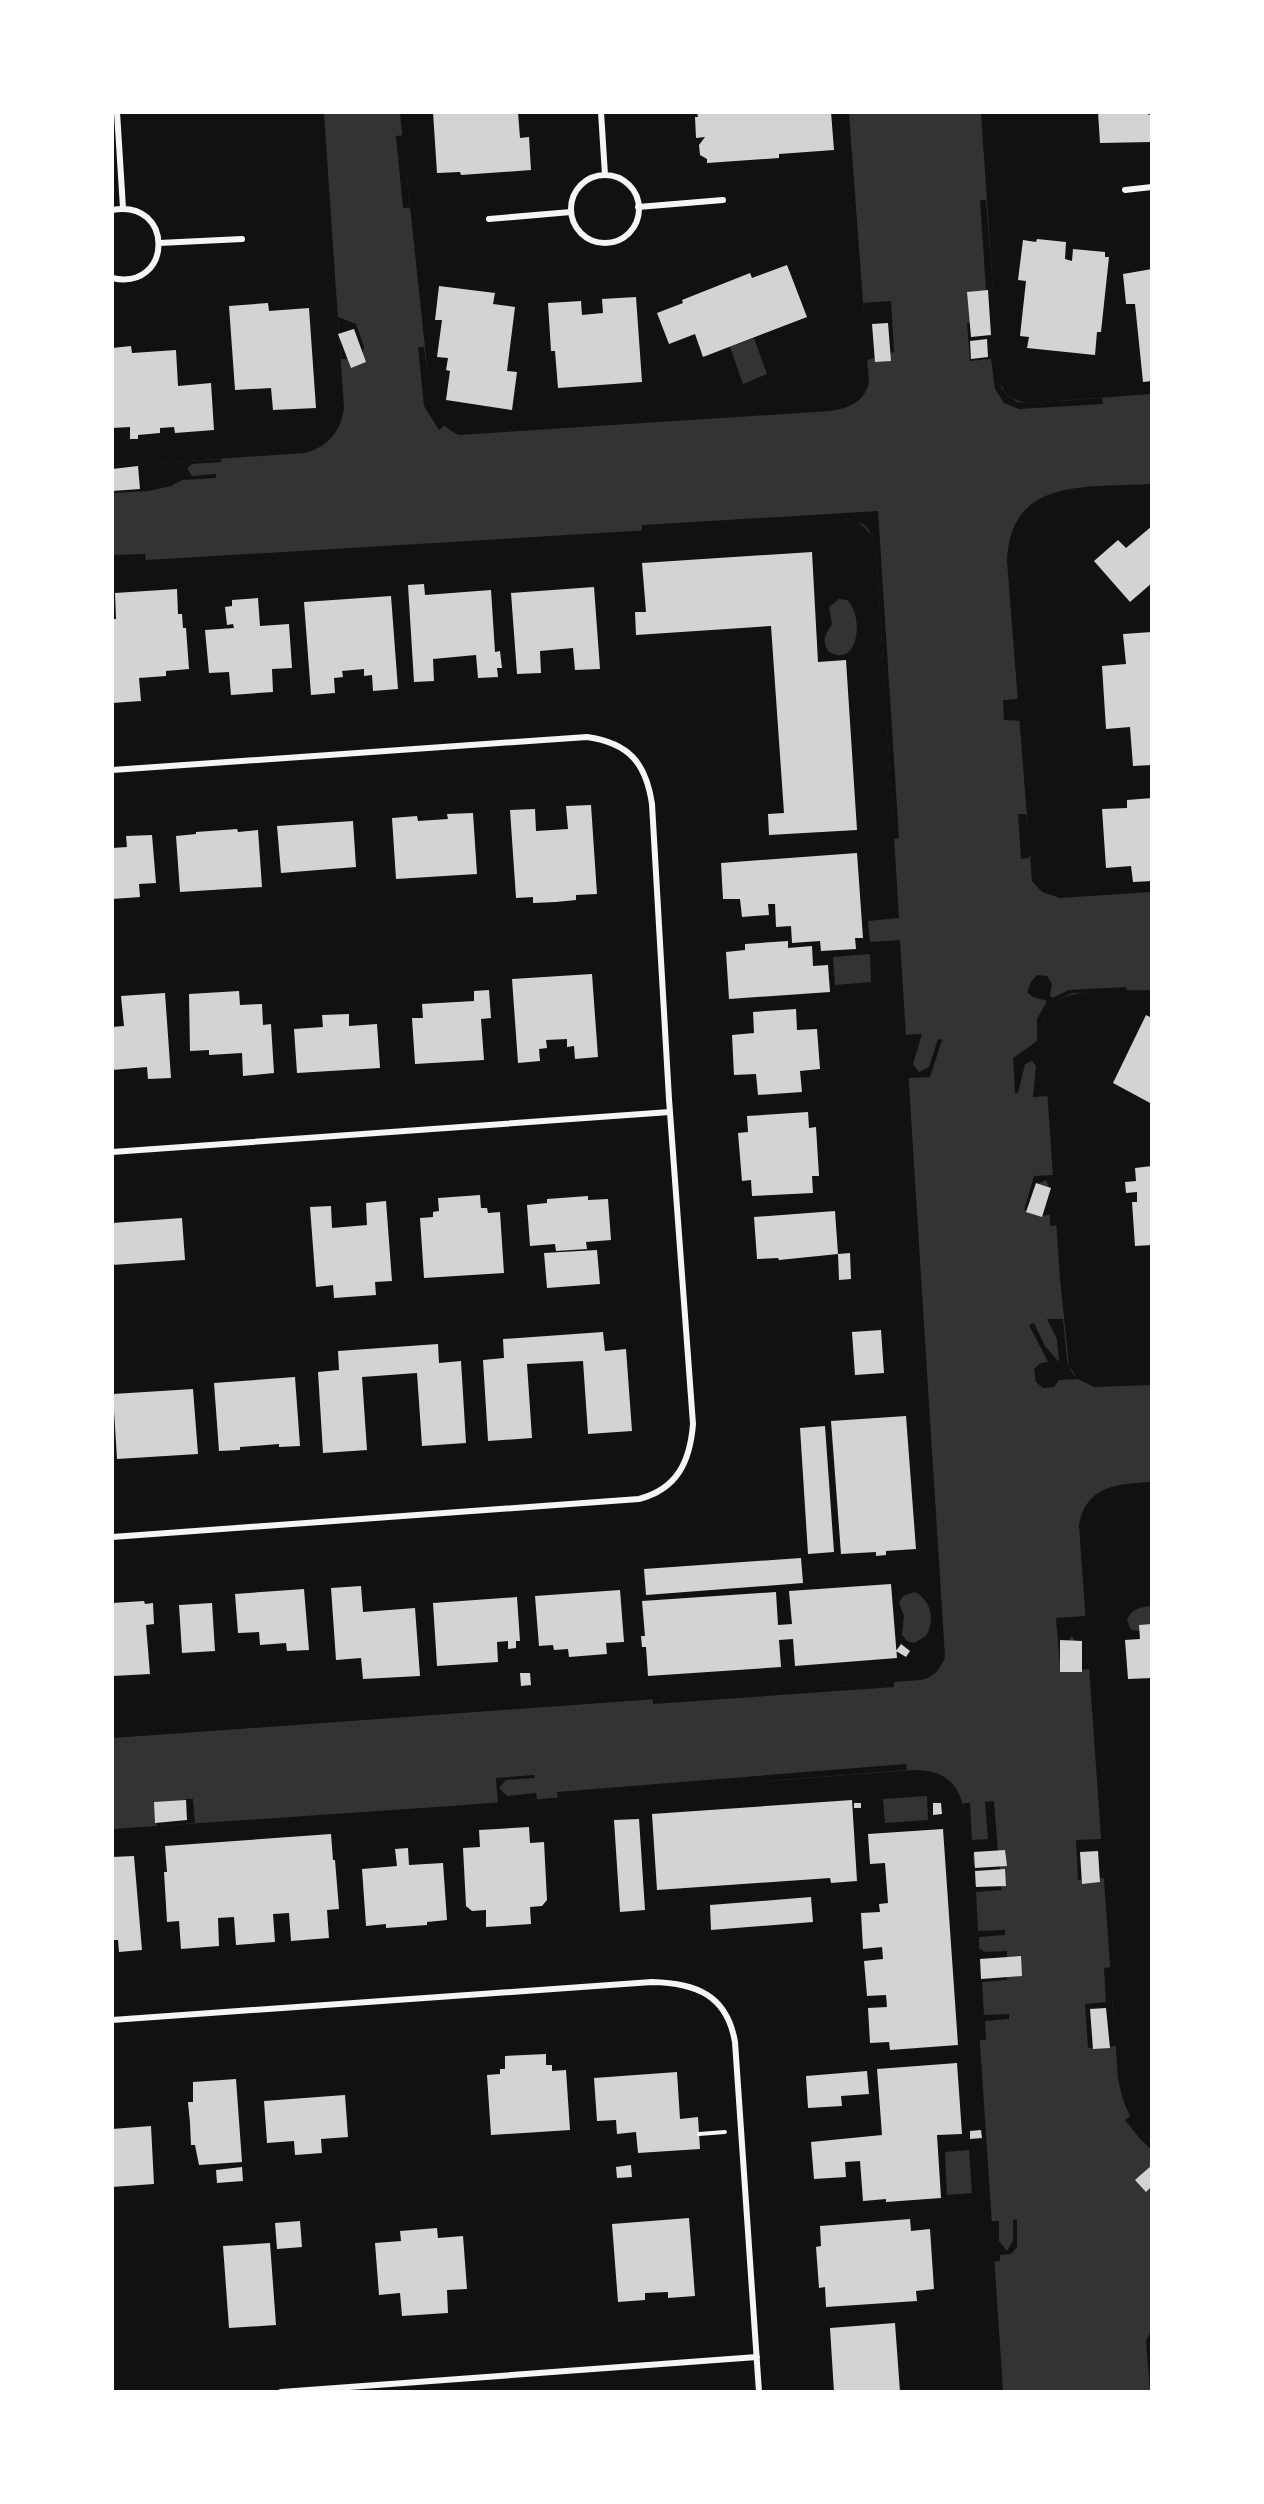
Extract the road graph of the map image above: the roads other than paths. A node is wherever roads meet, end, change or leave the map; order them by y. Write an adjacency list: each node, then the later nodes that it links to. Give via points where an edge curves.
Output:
1 (117, 112): 8 (street)
2 (601, 112): 3 (street)
3 (605, 175): 7 (street, via 627,183); 10 (street, via 583,183 576,192)
4 (1152, 187): 5 (street)
5 (1125, 190)
6 (723, 200): 7 (street)
7 (638, 207): 10 (street, via 634,226 626,235 605,243 583,235)
8 (123, 208): 9 (street); 13 (street, via 149,218)
9 (112, 210)
10 (571, 212): 11 (street)
11 (489, 219)
12 (242, 239): 13 (street)
13 (159, 243): 14 (street, via 154,264 146,273 134,279)
14 (112, 278)
15 (112, 770): 16 (street, via 587,737 624,749 643,771 652,804)
16 (670, 1112): 17 (street); 18 (street, via 693,1424 690,1451 670,1484 652,1495 623,1501)
17 (112, 1152)
18 (112, 1537)
19 (112, 2020): 20 (street, via 641,1983 682,1984 716,2000 729,2018 735,2042)
20 (757, 2357): 21 (street); 22 (street)
21 (281, 2391)
22 (759, 2391)

